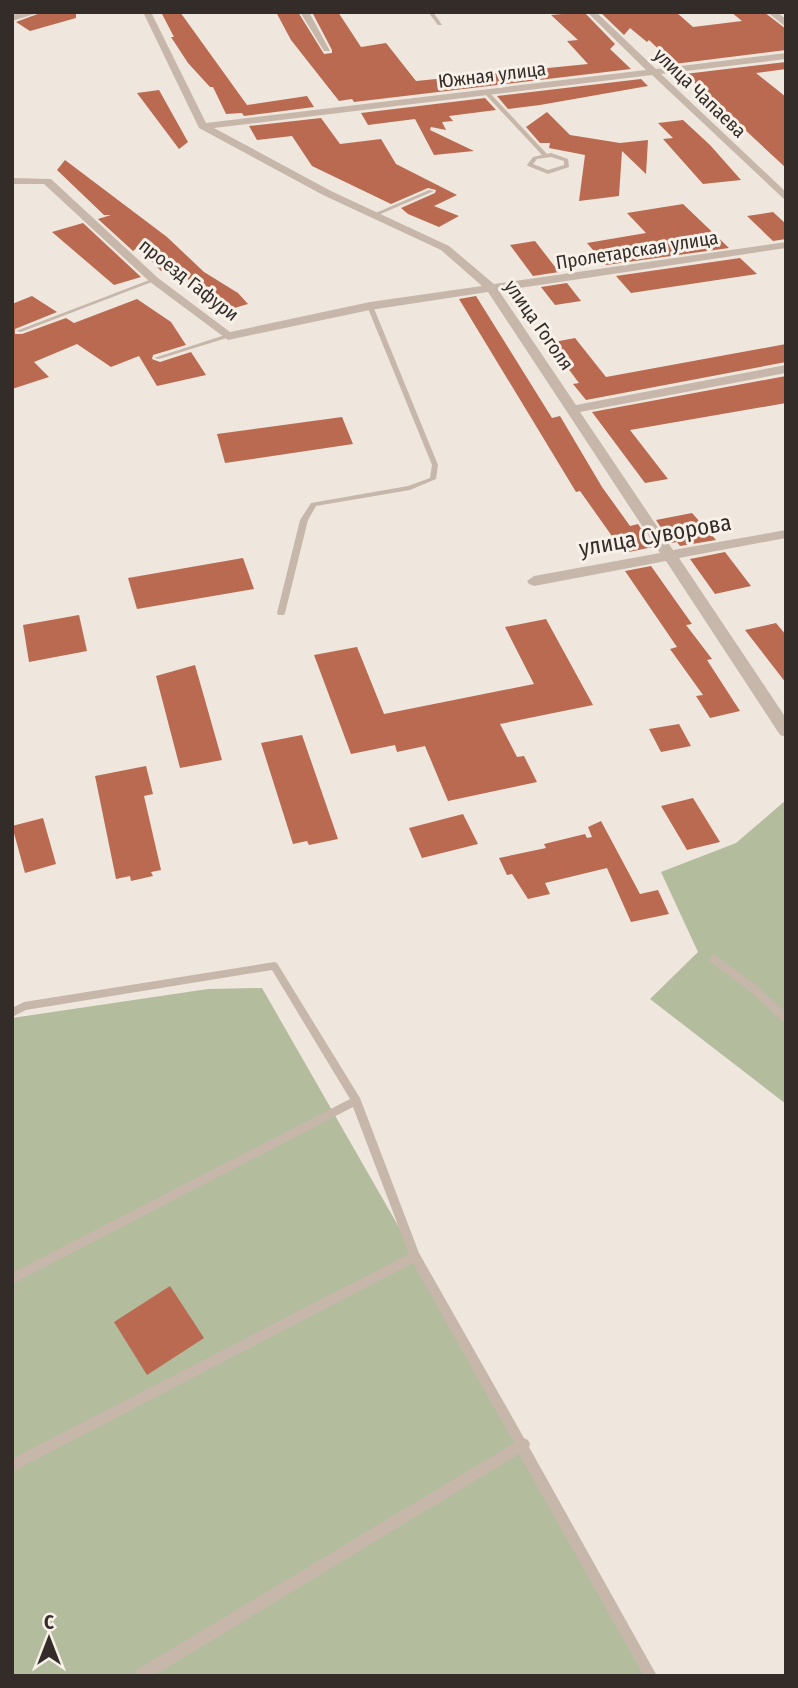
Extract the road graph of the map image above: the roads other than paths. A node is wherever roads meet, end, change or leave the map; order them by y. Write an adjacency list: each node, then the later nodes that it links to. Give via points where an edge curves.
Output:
1 (37, 12): 7 (street)
2 (147, 12): 14 (street)
3 (304, 12): 10 (street)
4 (430, 12): 8 (lane)
5 (591, 12): 12 (street, улица Чапаева)
6 (771, 12): 9 (street)
7 (12, 18)
8 (440, 24)
9 (786, 24)
10 (327, 49)
11 (786, 56): 12 (street, Южная улица)
12 (653, 72): 13 (street, Южная улица); 18 (street, улица Чапаева)
13 (487, 93): 14 (street, Южная улица); 15 (lane)
14 (203, 126): 19 (street, улица Гоголя)
15 (545, 155): 15 (lane, via 531,160 530,165 548,172 567,166 562,158)
16 (12, 181): 21 (street, проезд Гафури, via 47,181)
17 (431, 191): 19 (lane)
18 (786, 198)
19 (374, 215): 22 (street, улица Гоголя, via 445,248)
20 (786, 244): 22 (street, Пролетарская улица)
21 (154, 280): 24 (lane); 25 (street, проезд Гафури)
22 (493, 289): 23 (street, проезд Гафури); 28 (street, улица Гоголя)
23 (370, 306): 25 (street, проезд Гафури); 32 (lane, via 435,465 433,480 313,505 304,520)
24 (19, 331)
25 (228, 336): 26 (lane)
26 (157, 358)
27 (786, 369): 28 (street)
28 (573, 409): 30 (street, улица Гоголя)
29 (786, 534): 30 (street, улица Суворова)
30 (667, 555): 31 (street, улица Суворова); 33 (street, улица Гоголя)
31 (534, 581)
32 (281, 613)
33 (786, 731)
34 (714, 959): 36 (lane)
35 (12, 1013): 37 (lane, via 24,1006 274,966)
36 (786, 1018)
37 (356, 1101): 38 (lane); 39 (lane)
38 (415, 1256): 40 (lane); 41 (lane)
39 (12, 1279)
40 (524, 1444): 42 (lane); 43 (lane)
41 (12, 1466)
42 (140, 1676)
43 (651, 1676)

